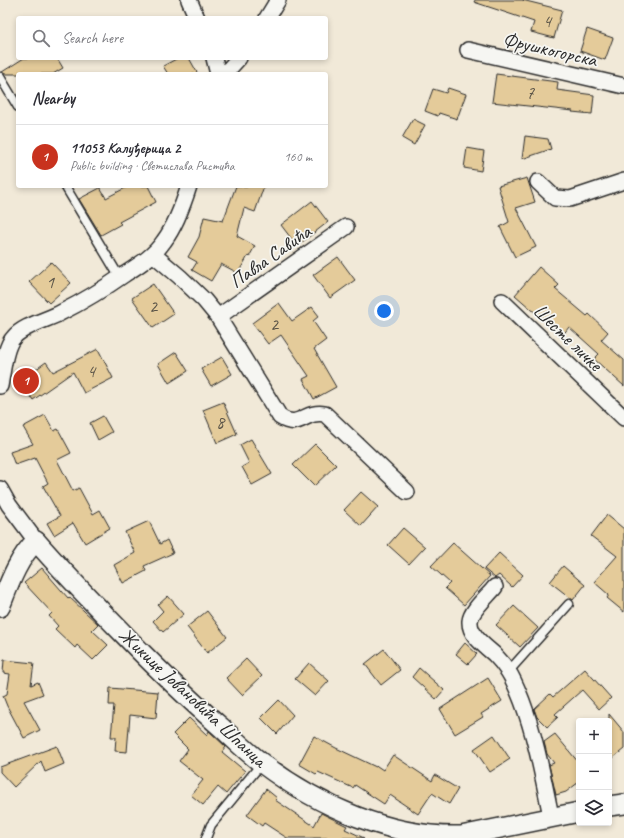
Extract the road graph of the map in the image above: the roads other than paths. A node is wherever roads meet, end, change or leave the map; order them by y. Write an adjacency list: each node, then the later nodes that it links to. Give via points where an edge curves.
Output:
1 (189, 0): 3 (street)
2 (278, 0): 4 (street)
3 (196, 16)
4 (268, 16)
5 (468, 50): 11 (street, Фрушкогорска)
6 (214, 60): 8 (street)
7 (237, 60): 9 (street)
8 (218, 72)
9 (223, 72)
10 (0, 77): 12 (lane)
11 (624, 86)
12 (16, 104)
13 (624, 181): 14 (street, via 570,198 555,198)
14 (538, 182)
15 (66, 188): 19 (lane)
16 (188, 188): 18 (street, via 171,232)
17 (346, 227): 21 (street, Павла Савића)
18 (153, 254): 19 (street); 21 (street, via 204,300)
19 (120, 278): 22 (street, via 61,313 22,330 13,337 8,347)
20 (502, 301): 23 (street, Шесте личке)
21 (218, 317): 25 (street, via 280,417 295,422 314,413 325,414)
22 (0, 386)
23 (624, 418)
24 (0, 489): 26 (street, Жикице Јовановића Шпанца)
25 (407, 492)
26 (36, 541): 29 (street, via 28,548 19,564); 31 (street, Жикице Јовановића Шпанца, via 157,668)
27 (496, 587): 30 (street, via 473,612 470,622 472,631 479,641 496,656)
28 (569, 604): 30 (lane)
29 (0, 607)
30 (508, 672): 35 (street, via 518,692 535,744)
31 (262, 763): 36 (street, Жикице Јовановића Шпанца, via 316,797); 37 (lane, via 211,825)
32 (624, 804): 33 (street)
33 (612, 806)
34 (576, 812): 35 (street, Жикице Јовановића Шпанца)
35 (551, 816): 36 (street, Жикице Јовановића Шпанца, via 462,836)
36 (390, 833)
37 (206, 838)

